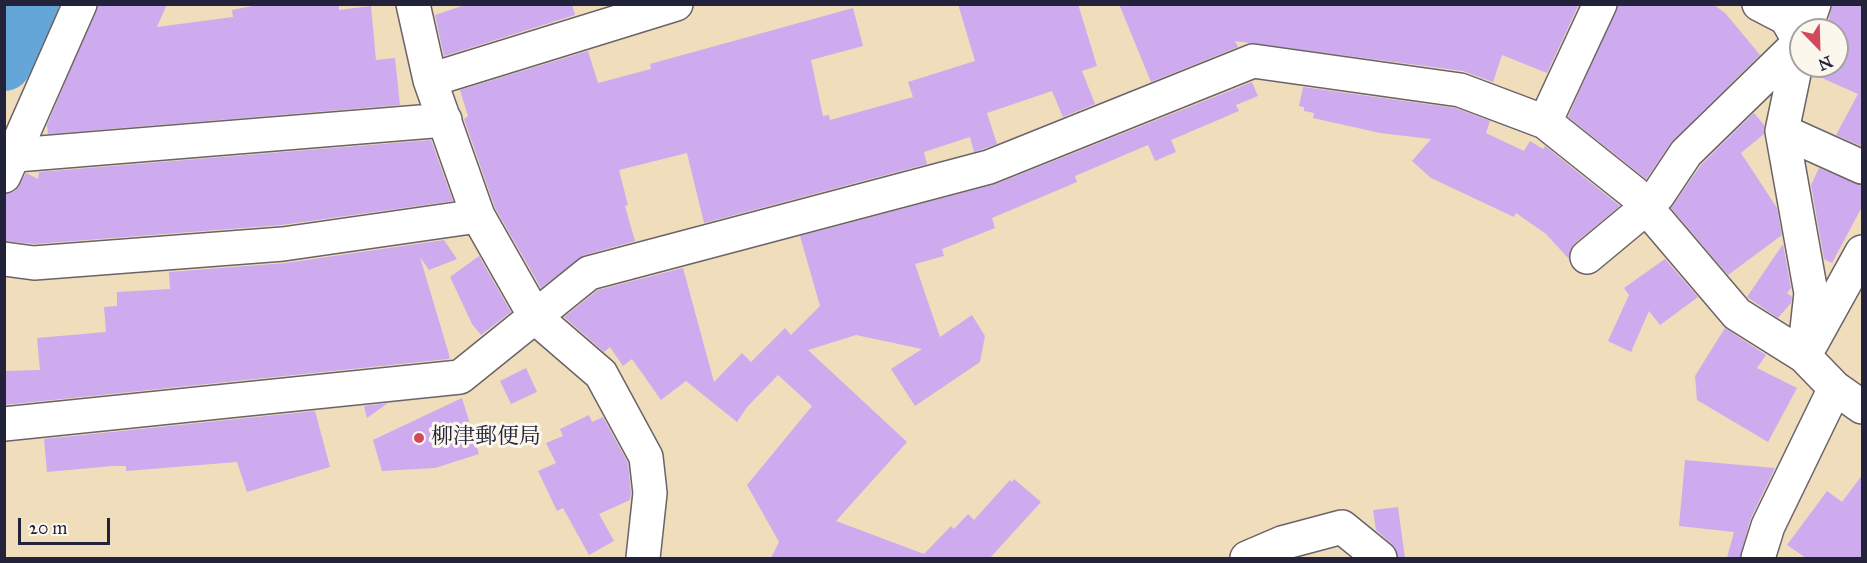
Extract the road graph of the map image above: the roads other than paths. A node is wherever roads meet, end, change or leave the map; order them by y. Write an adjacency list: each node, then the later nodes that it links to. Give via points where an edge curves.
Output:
1 (80, 4): 13 (street)
2 (413, 4): 9 (street)
3 (676, 4): 9 (street)
4 (1600, 4): 11 (street)
5 (1759, 4): 6 (street)
6 (1789, 23)
7 (1789, 53): 15 (street, via 1686,153)
8 (1793, 78): 12 (street)
9 (430, 80): 10 (street)
10 (445, 120): 13 (street); 16 (street)
11 (1545, 122): 15 (street); 20 (street, via 1460,90 1253,61 989,167 590,273)
12 (1782, 131): 14 (street); 21 (street, via 1811,293)
13 (10, 165)
14 (1863, 167)
15 (1646, 208): 18 (street); 21 (street, via 1737,314)
16 (478, 216): 19 (street, via 283,244 34,263); 20 (street)
17 (1862, 256): 21 (street)
18 (1587, 257)
19 (4, 259)
20 (536, 318): 24 (street, via 460,377); 25 (street, via 601,374 646,457 650,493)
21 (1804, 356): 22 (street)
22 (1835, 388): 23 (street); 28 (street, via 1768,526)
23 (1863, 407)
24 (4, 424)
25 (643, 558)
26 (1246, 558): 27 (street, via 1282,543 1342,527)
27 (1380, 558)
28 (1758, 558)

